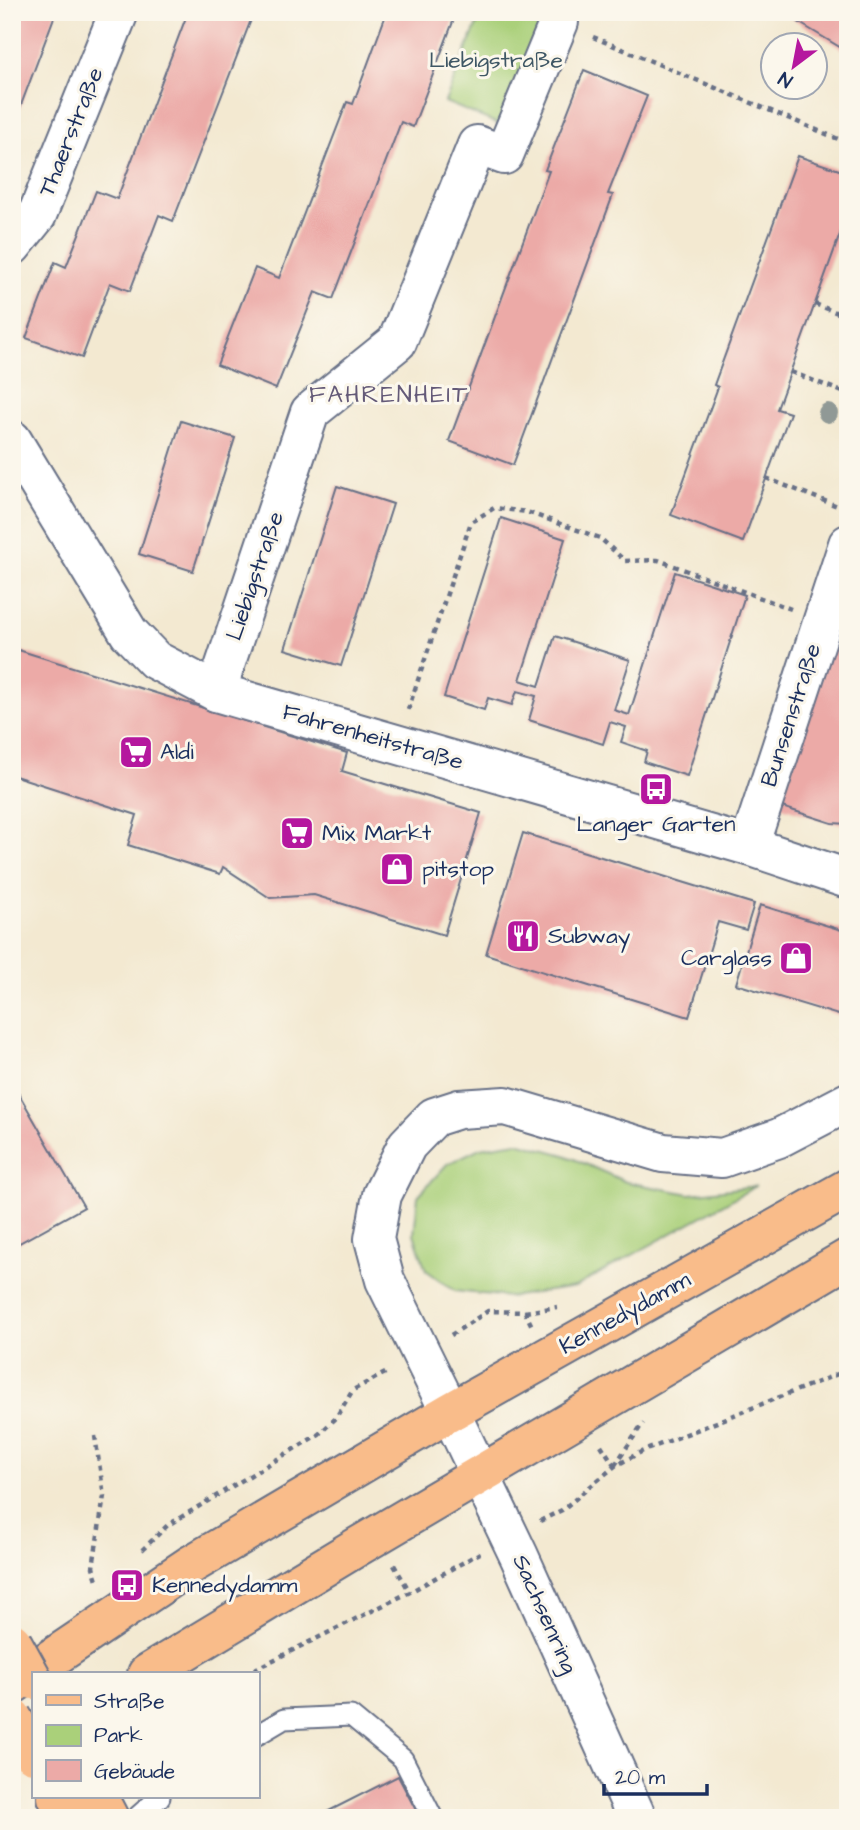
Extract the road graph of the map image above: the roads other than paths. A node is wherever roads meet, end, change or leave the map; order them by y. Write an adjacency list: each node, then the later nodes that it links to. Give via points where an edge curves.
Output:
1 (119, 12): 3 (street, Thaerstraße, via 37,215)
2 (559, 22): 6 (street, Liebigstraße, via 504,155 477,145 397,342 310,412)
3 (12, 246)
4 (12, 440): 6 (street, Fahrenheitstraße, via 130,633 155,660)
5 (848, 544): 7 (street, Bunsenstraße)
6 (216, 692): 7 (street, Fahrenheitstraße)
7 (748, 846): 8 (street, Fahrenheitstraße)
8 (848, 878)
9 (848, 1102): 12 (street, Sachsenring, via 779,1138 722,1158 663,1153 505,1106 459,1109 434,1117 407,1145 382,1195 374,1239 385,1280)
10 (848, 1188): 12 (main road, Kennedydamm)
11 (848, 1258): 13 (main road)
12 (450, 1412): 13 (street, Sachsenring); 17 (main road, Kennedydamm, via 192,1564)
13 (480, 1475): 15 (main road); 30 (street, Sachsenring)
14 (12, 1642): 16 (main road, bridge)
15 (150, 1672)
16 (32, 1678)
17 (12, 1685)
18 (12, 1717): 21 (main road, bridge)
19 (259, 1734): 29 (lane, via 285,1719 351,1716 403,1759)
20 (32, 1744): 22 (main road)
21 (32, 1752)
22 (12, 1756)
23 (58, 1798): 26 (main road)
24 (98, 1798): 27 (main road)
25 (159, 1798): 28 (lane)
26 (69, 1818)
27 (109, 1818)
28 (136, 1818)
29 (433, 1818)
30 (637, 1818)

